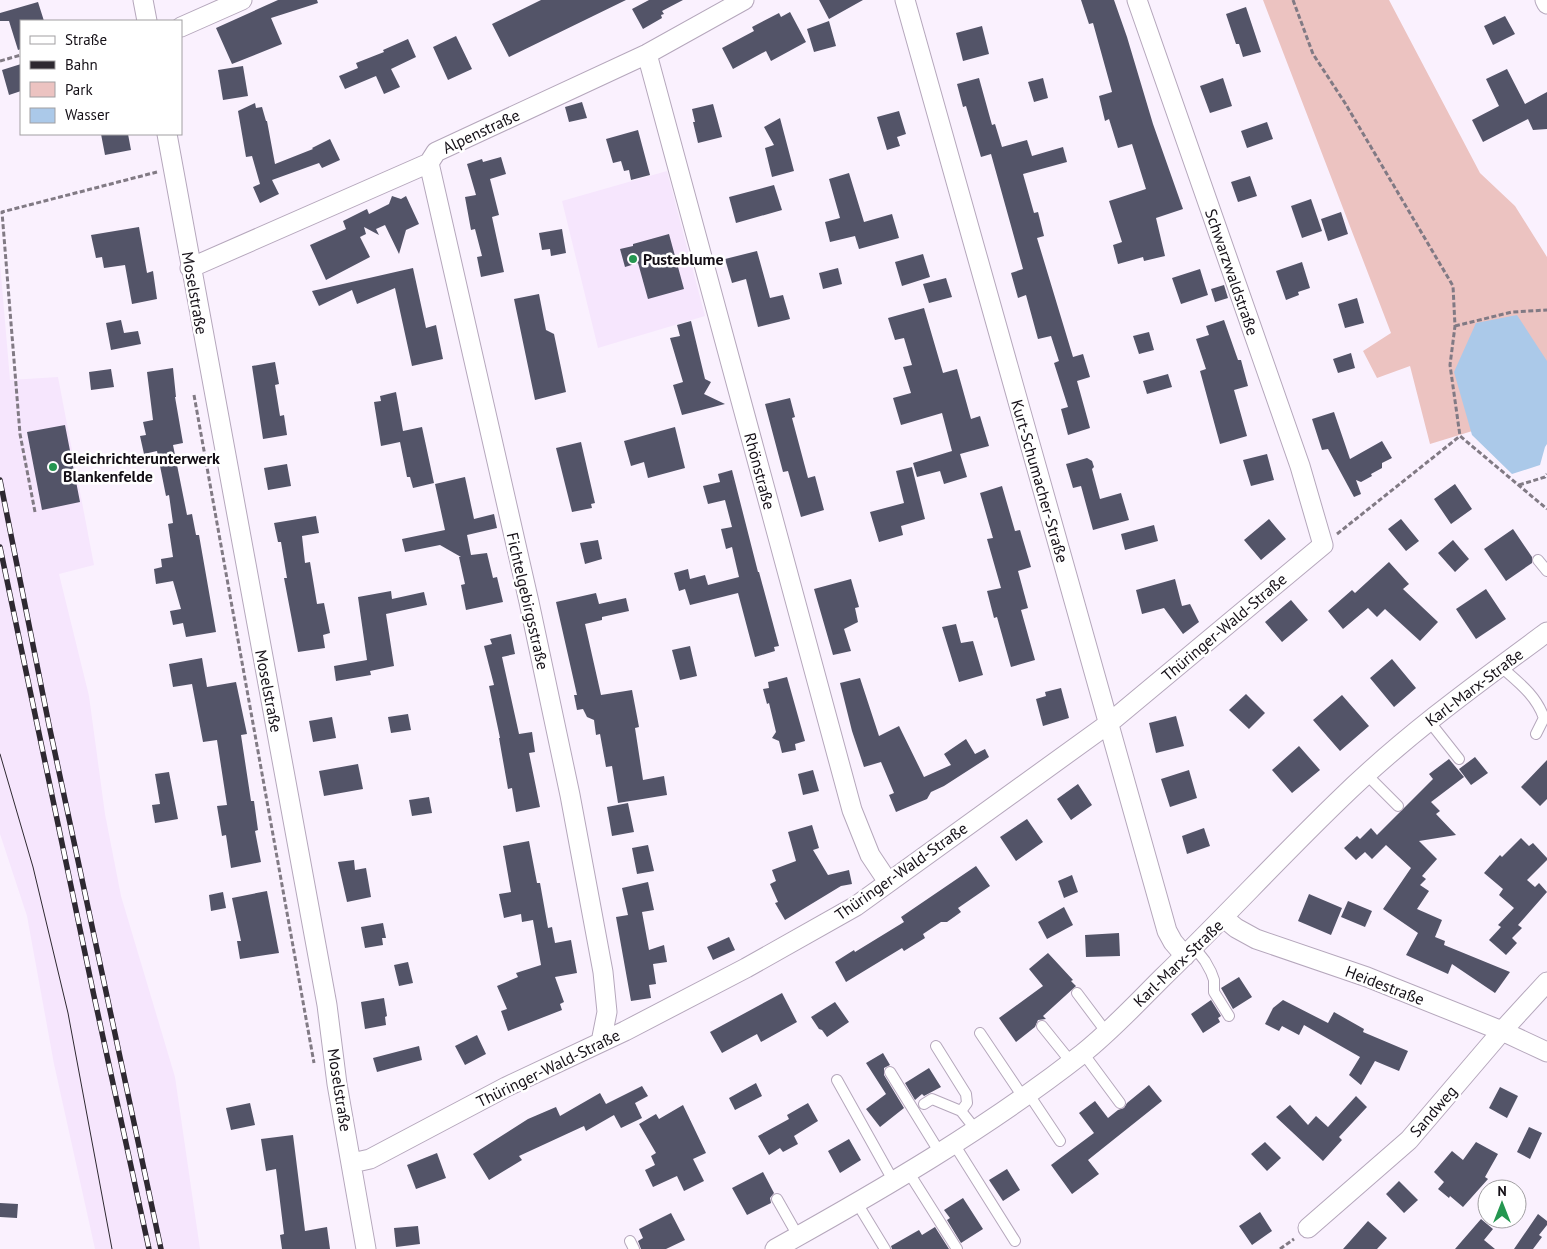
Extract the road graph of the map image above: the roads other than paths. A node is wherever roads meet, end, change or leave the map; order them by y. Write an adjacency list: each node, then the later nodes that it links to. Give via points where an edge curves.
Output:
1 (144, 0): 8 (street)
2 (242, 0): 9 (street)
3 (744, 0): 10 (street, Alpenstraße)
4 (905, 0): 20 (street, Kurt-Schumacher-Straße)
5 (1137, 0): 14 (street, Schwarzwaldstraße, via 1300,466)
6 (1545, 0): 7 (street)
7 (1547, 4)
8 (148, 20)
9 (182, 27)
10 (646, 54): 12 (street, Alpenstraße, via 436,152); 25 (street, Rhönstraße, via 852,810 870,855)
11 (167, 135): 13 (street, Moselstraße)
12 (429, 163): 13 (street, Alpenstraße); 35 (street, Fichtelgebirgsstraße, via 572,802 603,972 607,1012)
13 (190, 268): 48 (street, Moselstraße, via 327,1005)
14 (1323, 545): 20 (street, Thüringer-Wald-Straße)
15 (1538, 560): 16 (lane)
16 (1547, 571)
17 (1547, 632): 18 (street, Karl-Marx-Straße)
18 (1500, 666): 19 (street, Karl-Marx-Straße); 21 (lane, via 1540,706 1544,718)
19 (1429, 721): 22 (lane); 23 (street, Karl-Marx-Straße)
20 (1108, 724): 25 (street, Thüringer-Wald-Straße); 27 (street, Kurt-Schumacher-Straße, via 1167,931 1173,942)
21 (1536, 734)
22 (1459, 759)
23 (1367, 775): 24 (lane); 26 (street, Karl-Marx-Straße)
24 (1398, 806)
25 (888, 882): 35 (street, Thüringer-Wald-Straße, via 856,906 746,968)
26 (1224, 918): 27 (street, Karl-Marx-Straße); 32 (street, Heidestraße, via 1256,939 1367,977)
27 (1189, 952): 30 (lane, via 1205,961 1214,980 1214,992); 34 (street, Karl-Marx-Straße)
28 (1547, 982): 32 (street, Sandweg)
29 (1077, 992): 34 (lane)
30 (1229, 1016)
31 (1042, 1026): 38 (lane)
32 (1502, 1031): 37 (street, Heidestraße); 52 (street, Sandweg, via 1409,1140)
33 (980, 1033): 41 (lane)
34 (1106, 1033): 38 (street, Karl-Marx-Straße)
35 (601, 1042): 48 (street, Thüringer-Wald-Straße, via 506,1087 370,1159)
36 (936, 1046): 44 (lane, via 966,1094 967,1103)
37 (1547, 1052)
38 (1077, 1058): 41 (street, Karl-Marx-Straße); 42 (lane)
39 (890, 1072): 47 (lane)
40 (837, 1080): 49 (lane)
41 (1025, 1095): 45 (street, Karl-Marx-Straße); 46 (lane)
42 (1120, 1103)
43 (924, 1104): 44 (lane, via 932,1099)
44 (961, 1110): 45 (lane)
45 (976, 1130): 47 (street, Karl-Marx-Straße)
46 (1060, 1141)
47 (947, 1148): 49 (street, Karl-Marx-Straße); 53 (lane)
48 (352, 1163): 55 (street, Moselstraße)
49 (902, 1177): 51 (street, Karl-Marx-Straße); 57 (lane)
50 (777, 1199): 54 (lane)
51 (858, 1203): 54 (street, Karl-Marx-Straße); 56 (lane)
52 (1308, 1228)
53 (1015, 1242)
54 (790, 1244)
55 (366, 1249)
56 (885, 1249)
57 (957, 1249)

